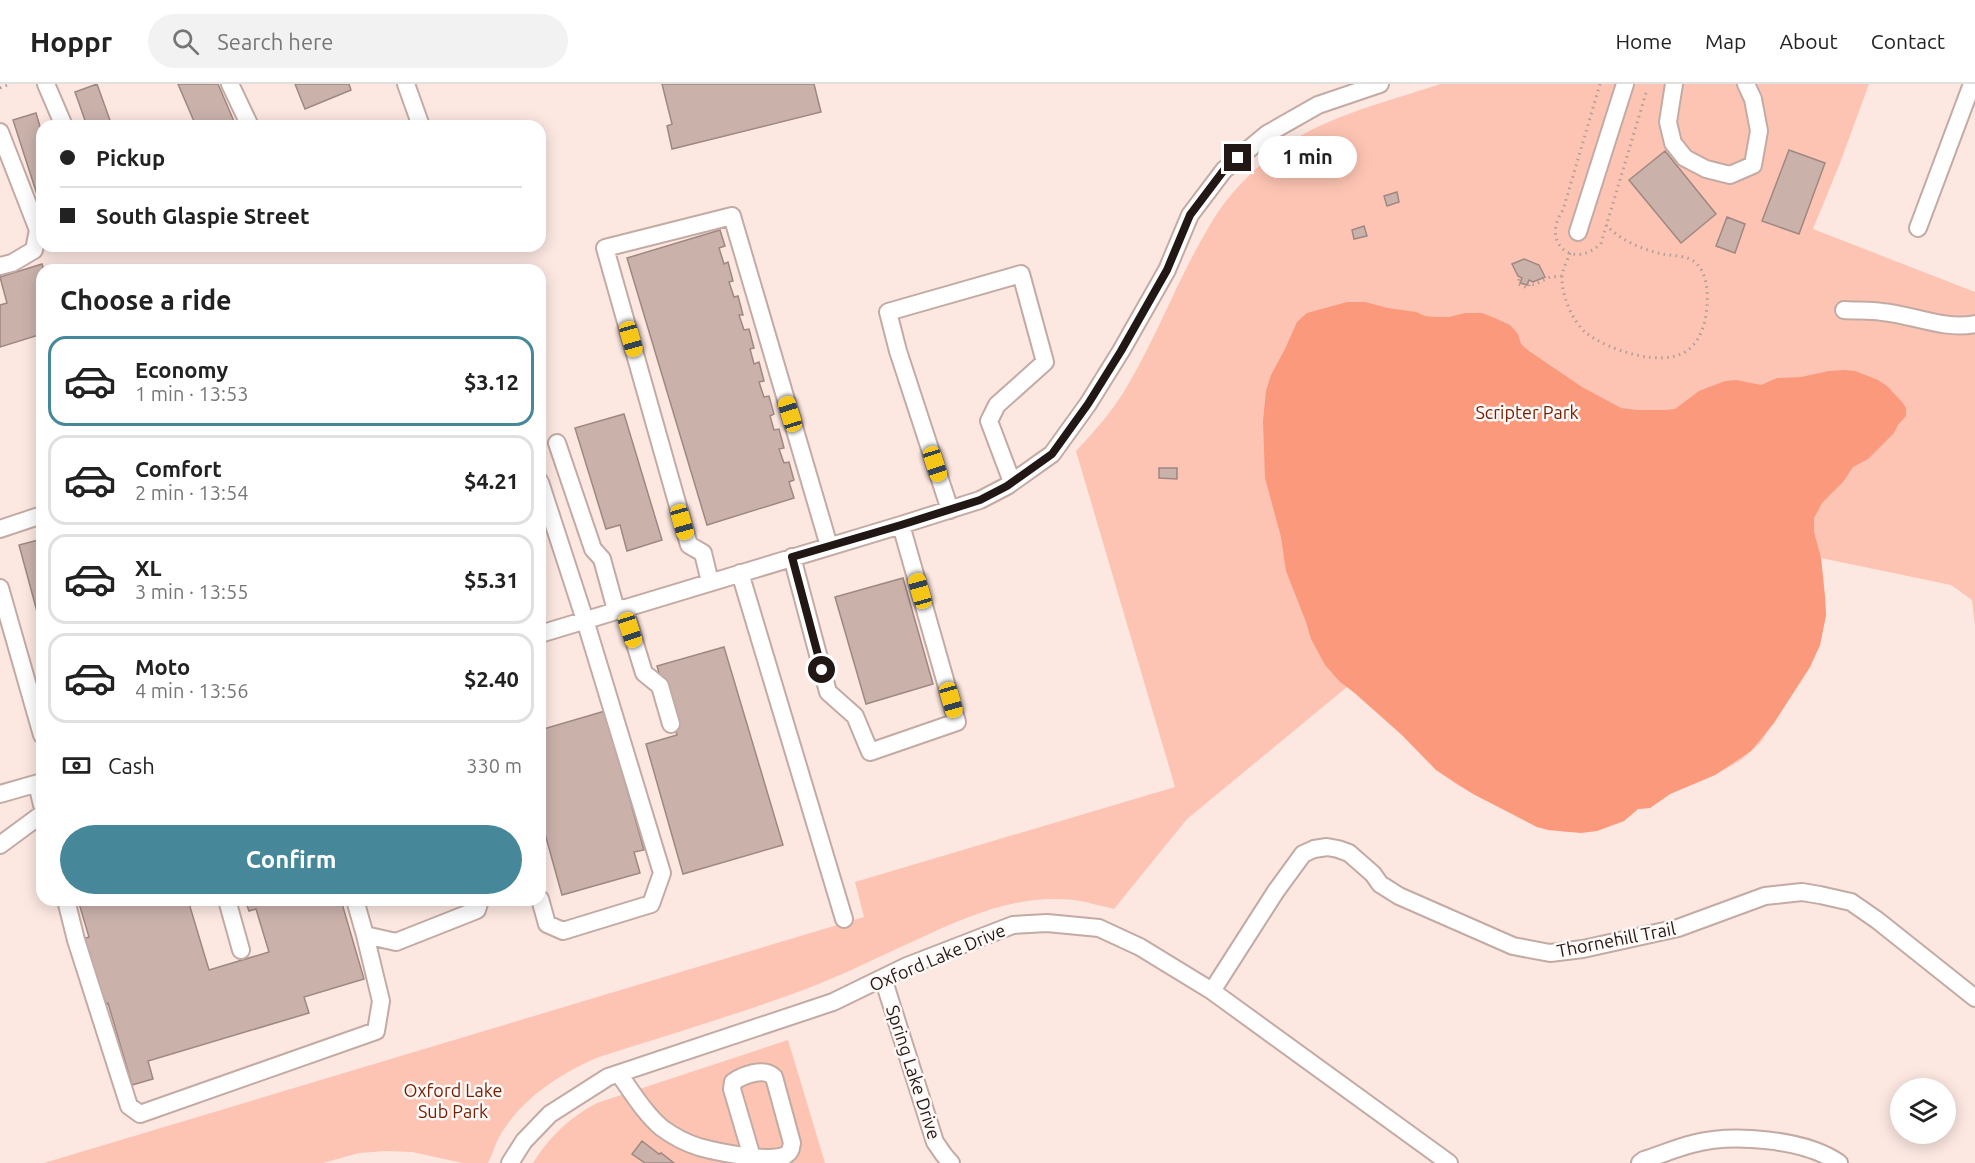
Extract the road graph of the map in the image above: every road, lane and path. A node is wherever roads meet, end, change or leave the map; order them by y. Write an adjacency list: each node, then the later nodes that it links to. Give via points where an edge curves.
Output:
1 (10, 84): 10 (path)
2 (46, 84): 11 (street)
3 (230, 84): 12 (street)
4 (406, 84): 13 (street)
5 (1380, 84): 27 (street, via 1318,105 1267,135 1224,170 1190,215 1167,270 1088,404 1052,454)
6 (1626, 84): 18 (street)
7 (1674, 84): 8 (street, via 1668,122 1673,143 1686,158 1706,169 1730,175 1753,165 1757,143 1759,131)
8 (1746, 84)
9 (1972, 84): 17 (street)
10 (0, 88)
11 (61, 120)
12 (247, 120)
13 (419, 120)
14 (1, 139): 16 (street)
15 (1606, 225): 22 (path, via 1624,241 1695,262 1707,289 1699,338 1687,351 1670,357 1649,357 1605,345 1584,331 1570,311)
16 (36, 226)
17 (1918, 228)
18 (1578, 232)
19 (36, 240): 21 (street, via 34,250)
20 (1570, 253): 22 (path)
21 (0, 266)
22 (1562, 276): 23 (path, via 1530,283 1528,288 1518,284)
23 (1519, 279)
24 (1844, 310): 25 (street, via 1884,312 1937,324)
25 (1975, 324)
26 (557, 443): 38 (street, via 592,549 602,559)
27 (1012, 482): 29 (street, via 980,500); 29 (street, via 989,421 997,405 1045,362 1021,274 888,312)
28 (546, 500): 39 (street)
29 (950, 510): 31 (street)
30 (36, 517): 32 (street)
31 (901, 525): 33 (street); 34 (street, via 957,722 870,752 855,716 828,692)
32 (0, 529)
33 (829, 546): 34 (street); 36 (street, via 732,216 605,248 689,545 702,553)
34 (792, 557): 35 (street)
35 (740, 573): 36 (street); 52 (street)
36 (711, 582): 38 (street)
37 (0, 588): 41 (street)
38 (620, 609): 39 (street); 42 (street, via 644,673 660,686)
39 (585, 620): 40 (street); 51 (street, via 662,873 651,904 563,931 547,924)
40 (546, 632)
41 (36, 714)
42 (671, 724)
43 (36, 784): 44 (street)
44 (0, 794)
45 (36, 818): 46 (street)
46 (0, 845)
47 (68, 906): 53 (street, via 129,1106 140,1114 376,1031 381,1001)
48 (229, 906): 54 (street)
49 (357, 906): 53 (street)
50 (478, 906): 53 (street, via 477,910 396,942)
51 (542, 906)
52 (844, 919)
53 (365, 935)
54 (241, 950)
55 (883, 978): 56 (street, Oxford Lake Drive, via 1013,925 1047,923 1100,928 1140,947); 58 (street, Oxford Lake Drive, via 833,1002); 61 (street, Spring Lake Drive, via 935,1142)
56 (1212, 991): 57 (street, Thornehill Trail, via 1303,854 1327,847 1349,853 1380,884 1399,896 1513,946 1550,953 1678,928 1765,896 1802,892 1851,902); 62 (street, Oxford Lake Drive)
57 (1975, 998)
58 (619, 1074): 59 (street, via 662,1128 699,1147); 60 (street, Oxford Lake Drive, via 550,1114 524,1141)
59 (752, 1157): 59 (street, via 732,1089 738,1078 764,1071 774,1077 792,1143 785,1155)
60 (510, 1163)
61 (951, 1163)
62 (1449, 1163)
63 (1640, 1163): 64 (street, via 1694,1143 1738,1138 1798,1145)
64 (1839, 1163)

